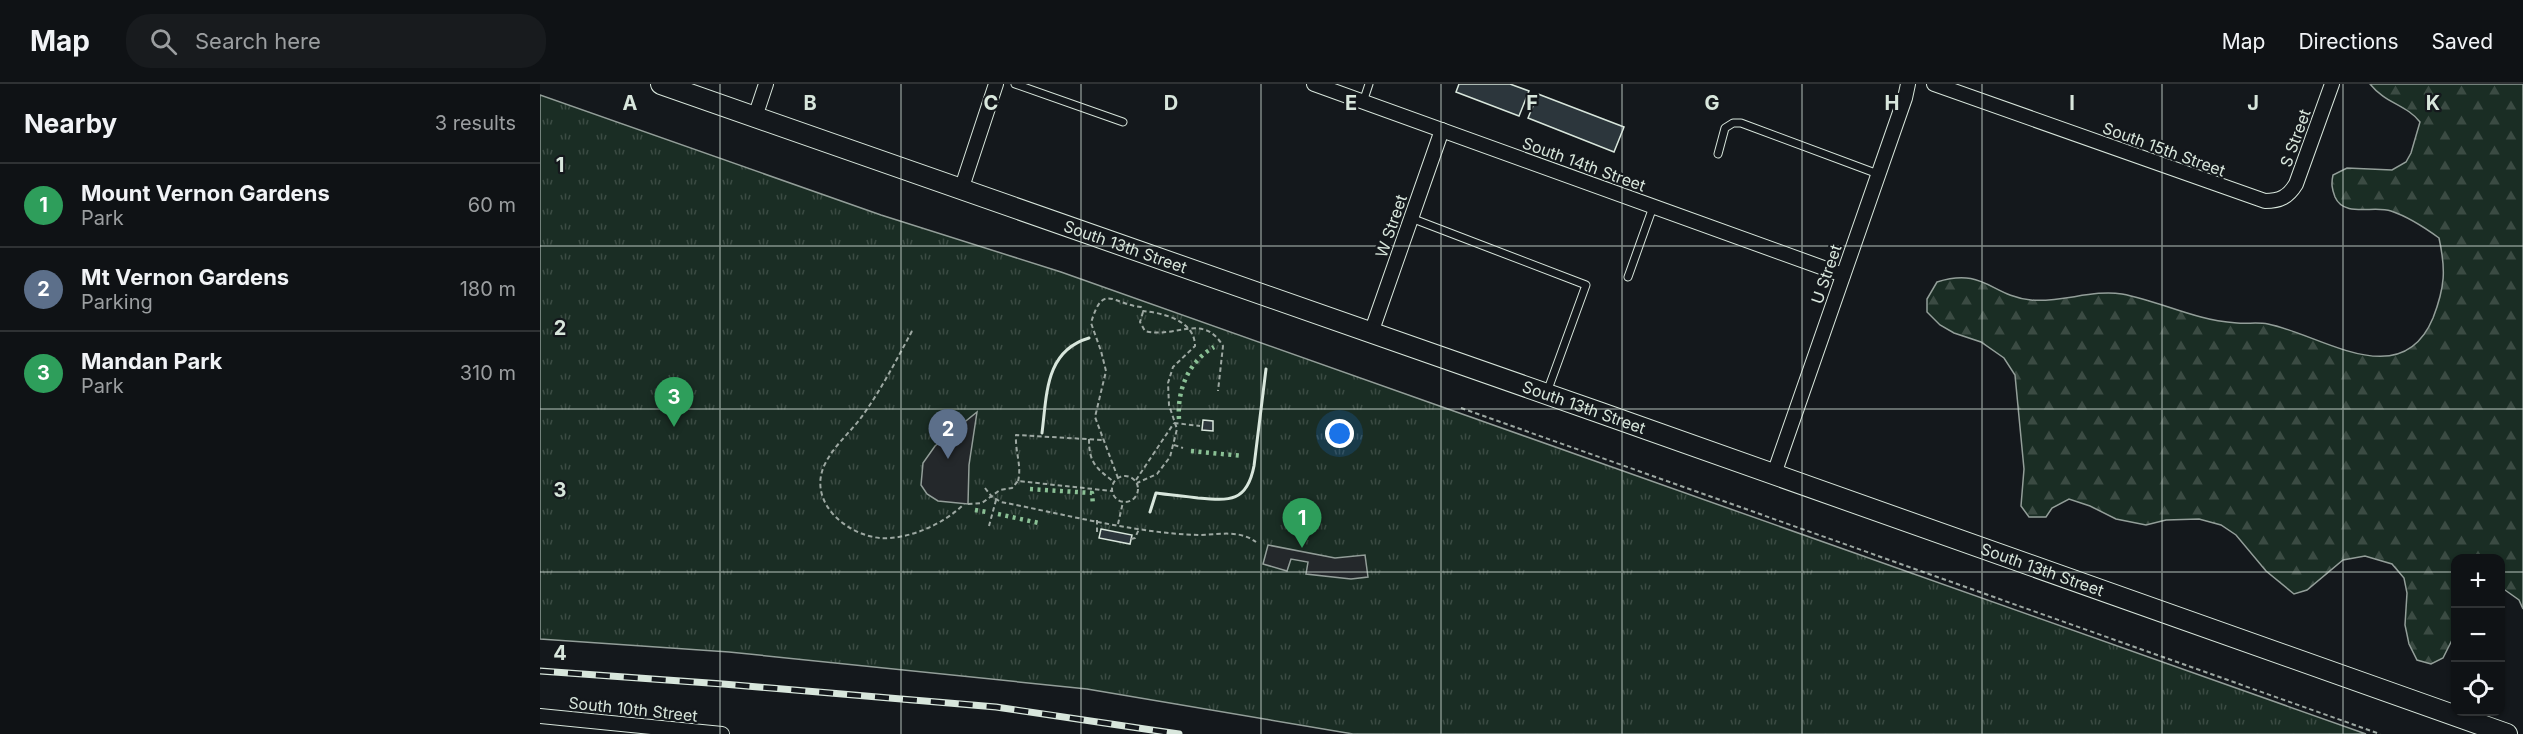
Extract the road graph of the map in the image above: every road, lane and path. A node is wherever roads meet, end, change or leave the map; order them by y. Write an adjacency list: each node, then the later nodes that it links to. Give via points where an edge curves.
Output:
1 (661, 84): 11 (main road, South 13th Street)
2 (766, 84): 11 (street)
3 (996, 84): 16 (street)
4 (1016, 84): 12 (lane)
5 (1314, 84): 10 (street, South 14th Street)
6 (1369, 84): 10 (lane)
7 (1908, 84): 15 (street, U Street)
8 (1934, 84): 17 (street, South 15th Street, via 2254,198)
9 (2332, 84): 17 (street, S Street, via 2296,184)
10 (1363, 102): 13 (street, South 14th Street)
11 (755, 117): 16 (main road, South 13th Street)
12 (1123, 122)
13 (1442, 130): 18 (street, South 14th Street); 19 (street, W Street)
14 (1718, 154): 15 (lane, via 1725,128 1742,123)
15 (1878, 174): 20 (street, U Street)
16 (961, 190): 25 (main road, South 13th Street)
17 (2283, 198)
18 (1653, 207): 20 (street, South 14th Street); 21 (lane)
19 (1411, 218): 25 (street, W Street); 27 (lane, via 1586,285)
20 (1843, 275): 35 (street, U Street)
21 (1628, 277)
22 (1143, 311): 23 (path, via 1163,315); 23 (path, via 1140,322 1144,331 1165,333); 32 (path, via 1141,307 1106,297 1091,323 1106,371 1095,417)
23 (1190, 328): 26 (path, via 1208,329 1223,346); 29 (path, via 1195,346 1173,367 1168,383)
24 (912, 331): 42 (path, via 863,416 830,455 821,489 831,514 853,531 882,538 914,534 966,504 982,503)
25 (1371, 333): 27 (main road, South 13th Street)
26 (1218, 391)
27 (1546, 393): 35 (main road, South 13th Street)
28 (1461, 408): 54 (path)
29 (1174, 423): 30 (path); 33 (path); 39 (path)
30 (1200, 426)
31 (1089, 439): 32 (path); 37 (path, via 1016,435 1015,451 1021,469); 38 (path, via 1092,462)
32 (1104, 440): 36 (path)
33 (1174, 445): 34 (path); 39 (path, via 1162,470)
34 (1183, 448)
35 (1774, 474): 55 (main road, South 13th Street)
36 (1118, 478): 38 (path); 39 (path, via 1126,476)
37 (1018, 482): 41 (path); 42 (path)
38 (1114, 482): 41 (path)
39 (1137, 482): 44 (path, via 1137,496)
40 (985, 489): 42 (path)
41 (1112, 491): 44 (path)
42 (992, 497): 43 (path)
43 (996, 500): 45 (path); 47 (path)
44 (1123, 502): 46 (path)
45 (1097, 520): 46 (path); 49 (path, via 1096,532)
46 (1118, 524): 48 (path)
47 (989, 526)
48 (1139, 529): 50 (path); 51 (path, via 1229,533)
49 (1100, 534)
50 (1131, 539)
51 (1256, 542)
52 (540, 716): 53 (street, South 10th Street)
53 (722, 734)
54 (2380, 734)
55 (2507, 734)

